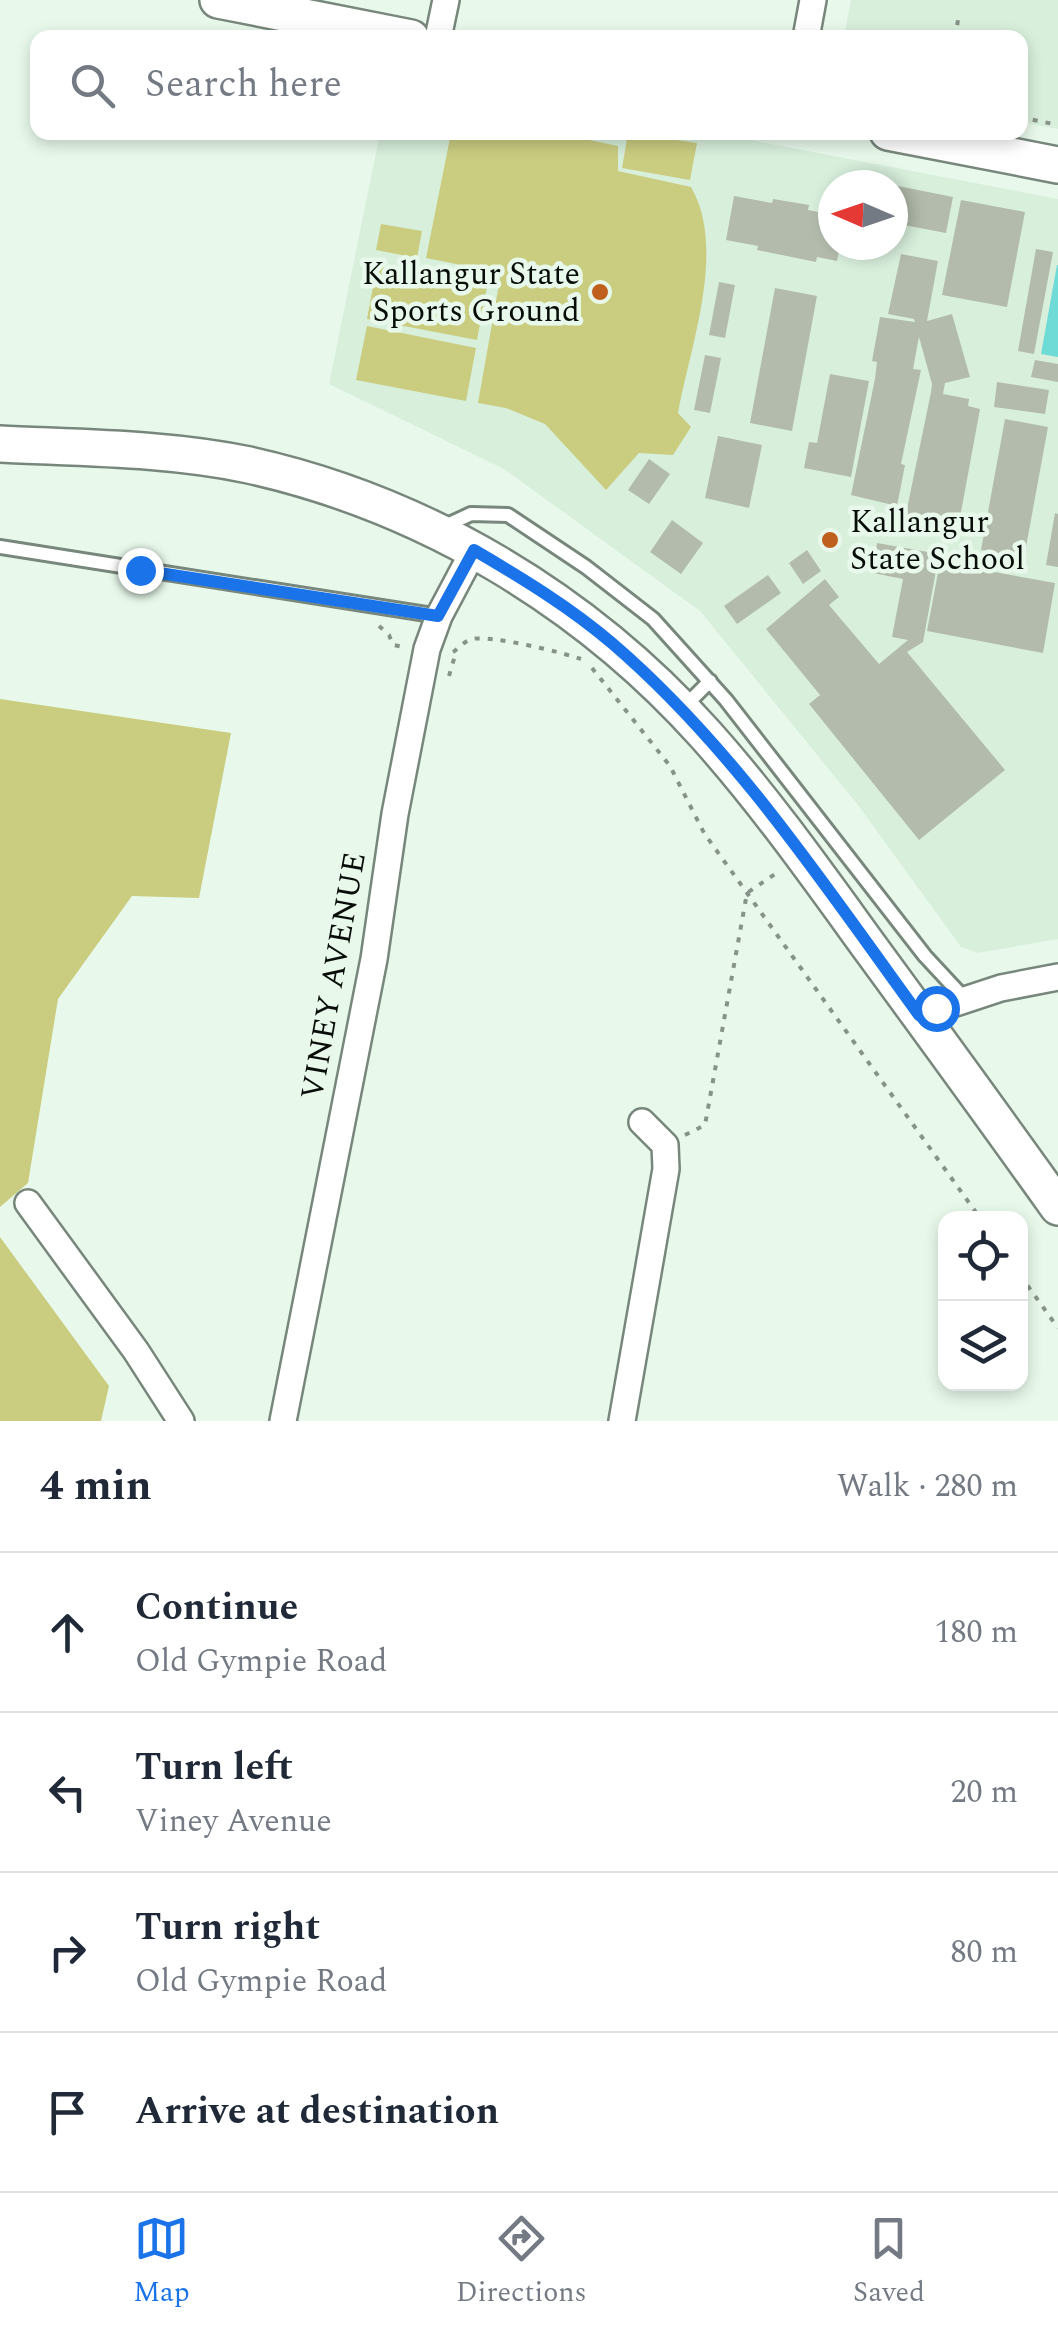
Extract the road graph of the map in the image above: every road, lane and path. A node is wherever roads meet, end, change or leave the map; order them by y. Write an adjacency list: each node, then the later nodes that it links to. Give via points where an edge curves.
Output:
1 (218, 0): 5 (main road)
2 (446, 0): 6 (street)
3 (812, 0): 7 (street)
4 (959, 14): 8 (path)
5 (370, 30)
6 (440, 30)
7 (807, 30)
8 (956, 30)
9 (1028, 119): 10 (path)
10 (1058, 125)
11 (929, 140): 12 (main road)
12 (1058, 165)
13 (0, 444): 14 (main road, via 247,465 356,496)
14 (438, 531): 16 (main road); 20 (lane, via 471,514 508,515 653,619)
15 (0, 547): 17 (lane)
16 (474, 550): 17 (street, VINEY AVENUE); 21 (main road, via 609,641)
17 (438, 616): 19 (street, VINEY AVENUE)
18 (372, 624): 19 (path, via 394,645)
19 (426, 649): 23 (path, via 456,652 482,639 555,651 590,666 670,766 693,817); 35 (street, VINEY AVENUE, via 374,959)
20 (710, 682): 21 (lane); 25 (lane)
21 (682, 709): 22 (main road)
22 (802, 854): 23 (path); 26 (main road)
23 (747, 894): 28 (path, via 705,1125); 31 (path)
24 (1058, 977): 25 (street)
25 (964, 998): 26 (street)
26 (919, 1015): 30 (main road)
27 (642, 1122): 28 (street)
28 (665, 1144): 36 (street)
29 (28, 1203): 34 (street)
30 (1058, 1206)
31 (975, 1211)
32 (1028, 1287): 33 (path)
33 (1058, 1328)
34 (180, 1421)
35 (283, 1421)
36 (622, 1421)

